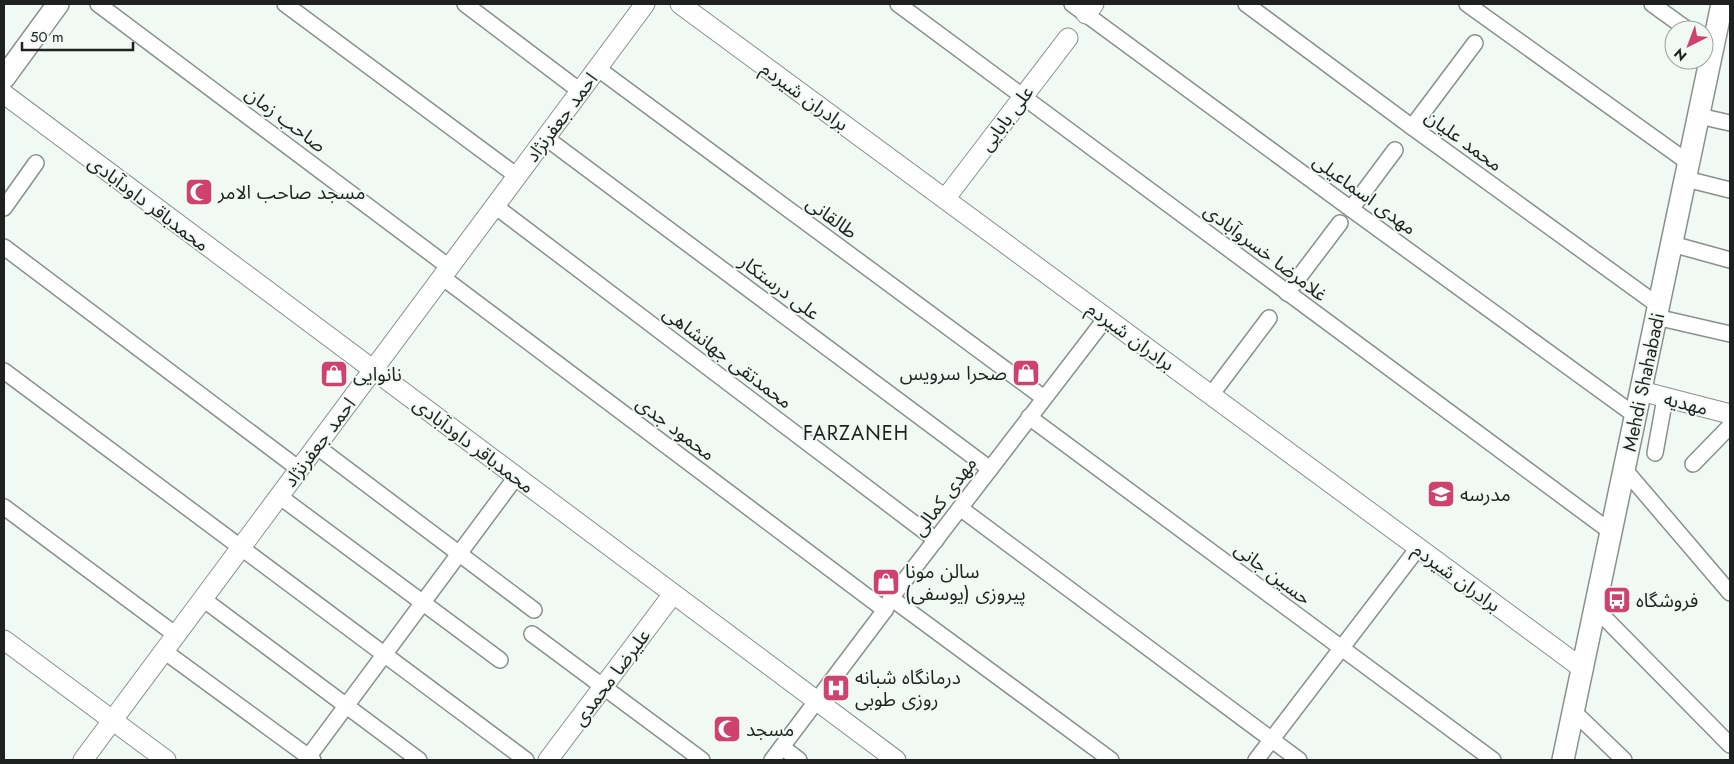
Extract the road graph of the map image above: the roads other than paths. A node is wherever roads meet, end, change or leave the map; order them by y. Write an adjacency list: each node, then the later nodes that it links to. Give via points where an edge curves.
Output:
1 (58, 4): 18 (main road)
2 (98, 4): 39 (street, صاحب زمان)
3 (285, 4): 29 (street)
4 (464, 4): 19 (street)
5 (645, 4): 17 (street, احمد جعفرنژاد)
6 (680, 4): 31 (street, برادران شیردم)
7 (898, 4): 21 (street, غلامرضا خسروآبادی)
8 (1246, 4): 24 (street, محمد علیان)
9 (1467, 4): 28 (street)
10 (1652, 4): 13 (street)
11 (1722, 4): 15 (main road, Mehdi Shahabadi)
12 (1084, 7): 34 (street, مهدی اسماعیلی)
13 (1674, 20)
14 (1068, 38): 21 (street, علی بابایی)
15 (1716, 40): 22 (main road, Mehdi Shahabadi)
16 (1475, 43): 24 (street)
17 (597, 68): 19 (street, احمد جعفرنژاد); 49 (street, طالقانی)
18 (4, 78)
19 (580, 91): 25 (street, احمد جعفرنژاد)
20 (4, 94): 45 (street, محمدباقر داودآبادی)
21 (1023, 97): 31 (street, علی بابایی); 40 (street, غلامرضا خسروآبادی)
22 (1699, 116): 23 (street); 28 (main road, Mehdi Shahabadi)
23 (1730, 123)
24 (1412, 127): 41 (street, محمد علیان)
25 (546, 138): 29 (street, احمد جعفرنژاد); 59 (street, علی درستکار)
26 (1395, 150): 34 (street)
27 (36, 163): 33 (street)
28 (1687, 171): 30 (street); 36 (main road, Mehdi Shahabadi)
29 (517, 176): 32 (street, احمد جعفرنژاد)
30 (1730, 190)
31 (945, 199): 42 (street, برادران شیردم)
32 (495, 206): 39 (street, احمد جعفرنژاد); 66 (street, محمدتقی جهانشاهی)
33 (4, 208)
34 (1351, 209): 52 (street, مهدی اسماعیلی)
35 (1340, 223): 40 (street)
36 (1672, 244): 38 (street); 41 (main road, Mehdi Shahabadi)
37 (4, 247): 58 (street)
38 (1730, 260)
39 (446, 272): 45 (street, احمد جعفرنژاد); 74 (street, محمود جدی)
40 (1288, 293): 65 (street, غلامرضا خسروآبادی)
41 (1658, 312): 44 (street); 47 (main road, Mehdi Shahabadi)
42 (1106, 318): 48 (street, برادران شیردم); 49 (street, مهدی کمالی)
43 (1269, 318): 48 (street)
44 (1730, 334)
45 (373, 370): 55 (street, احمد جعفرنژاد); 61 (street, محمدباقر داودآبادی)
46 (4, 371): 67 (street)
47 (1641, 391): 50 (street, مهدیه); 52 (main road, Mehdi Shahabadi)
48 (1211, 396): 68 (street, برادران شیردم)
49 (1044, 398): 53 (street, مهدی کمالی)
50 (1665, 398): 51 (street, مهدیه); 56 (street)
51 (1730, 414)
52 (1636, 416): 60 (main road, Mehdi Shahabadi)
53 (1030, 417): 59 (street, مهدی کمالی); 80 (street, حسین جانی)
54 (1730, 426): 57 (street)
55 (316, 446): 58 (street, احمد جعفرنژاد); 69 (street)
56 (1654, 453)
57 (1693, 464)
58 (299, 469): 62 (street, احمد جعفرنژاد)
59 (990, 469): 64 (street, مهدی کمالی)
60 (1624, 470): 65 (main road, Mehdi Shahabadi); 70 (street)
61 (516, 477): 69 (street); 71 (street, محمدباقر داودآبادی)
62 (279, 496): 67 (street, احمد جعفرنژاد); 73 (street)
63 (4, 507): 78 (street)
64 (960, 508): 66 (street, مهدی کمالی); 90 (street)
65 (1611, 532): 75 (main road, Mehdi Shahabadi)
66 (936, 540): 74 (street, مهدی کمالی)
67 (241, 548): 72 (street, احمد جعفرنژاد); 82 (street)
68 (1418, 548): 80 (street); 84 (street, برادران شیردم)
69 (459, 554): 73 (street); 76 (street)
70 (1730, 593)
71 (673, 594): 85 (street, علیرضا محمدی); 86 (street, محمدباقر داودآبادی)
72 (203, 599): 78 (street, احمد جعفرنژاد); 87 (street)
73 (423, 602): 82 (street); 83 (street)
74 (888, 604): 86 (street, مهدی کمالی); 103 (street, محمود جدی)
75 (1595, 608): 84 (main road, Mehdi Shahabadi); 91 (street)
76 (534, 610)
77 (532, 634): 85 (street)
78 (176, 635): 81 (street, احمد جعفرنژاد)
79 (4, 640): 89 (street)
80 (1342, 648): 90 (street); 106 (street, حسین جانی)
81 (164, 652): 89 (street, احمد جعفرنژاد); 93 (street)
82 (384, 655): 87 (street); 97 (street)
83 (500, 660)
84 (1583, 669): 88 (main road, Mehdi Shahabadi)
85 (603, 687): 98 (street, علیرضا محمدی); 99 (street)
86 (817, 701): 92 (street, مهدی کمالی); 102 (street, محمدباقر داودآبادی)
87 (346, 706): 93 (street); 96 (street)
88 (1574, 712): 107 (main road, Mehdi Shahabadi); 108 (street)
89 (112, 721): 94 (street, احمد جعفرنژاد); 95 (street)
90 (1272, 740): 104 (street); 105 (street)
91 (1730, 745)
92 (782, 747): 100 (street, مهدی کمالی); 101 (street)
93 (309, 759)
94 (83, 760)
95 (166, 760)
96 (420, 760)
97 (526, 760)
98 (548, 760)
99 (702, 760)
100 (772, 760)
101 (799, 760)
102 (896, 760)
103 (1111, 760)
104 (1256, 760)
105 (1299, 760)
106 (1493, 760)
107 (1564, 760)
108 (1624, 760)

